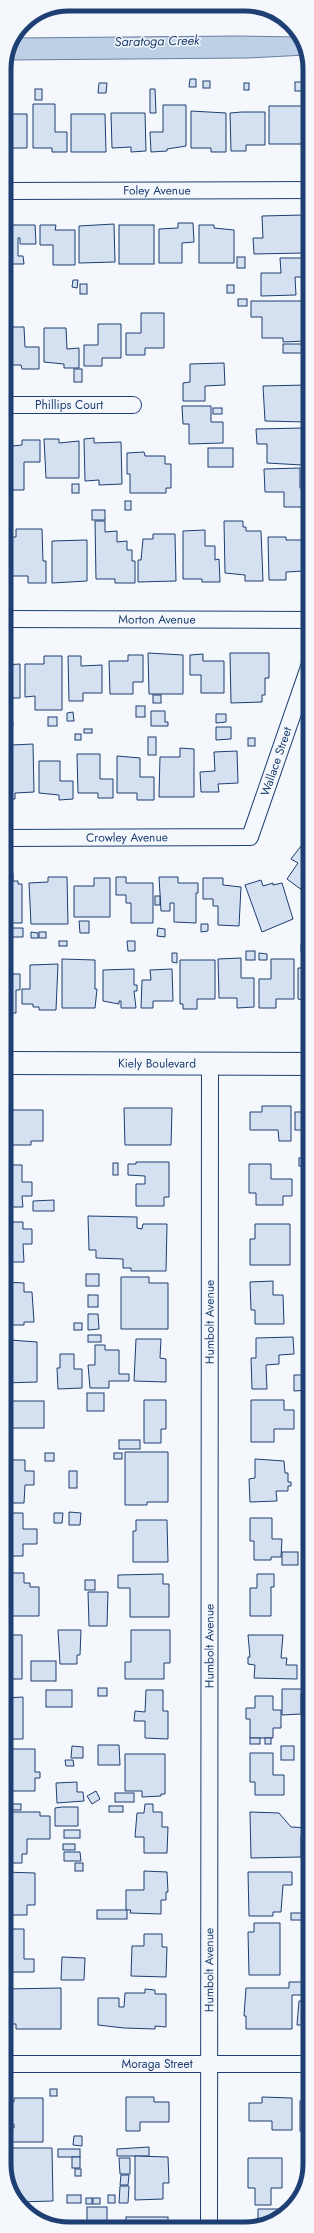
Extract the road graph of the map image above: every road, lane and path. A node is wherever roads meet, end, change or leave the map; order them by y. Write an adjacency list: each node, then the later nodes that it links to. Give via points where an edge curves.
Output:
1 (303, 190): 2 (street, Foley Avenue)
2 (11, 191)
3 (11, 405): 4 (street, Phillips Court)
4 (133, 405)
5 (11, 620): 6 (street, Morton Avenue)
6 (303, 620)
7 (303, 684): 8 (street, Wallace Street)
8 (250, 837): 9 (street, Crowley Avenue)
9 (11, 838)
10 (11, 1063): 11 (main road, Kiely Boulevard)
11 (210, 1063): 12 (main road, Kiely Boulevard); 14 (street, Humbolt Avenue)
12 (303, 1064)
13 (11, 2064): 14 (street, Moraga Street)
14 (209, 2064): 15 (street, Moraga Street); 16 (street, Humbolt Avenue)
15 (303, 2064)
16 (209, 2222)

